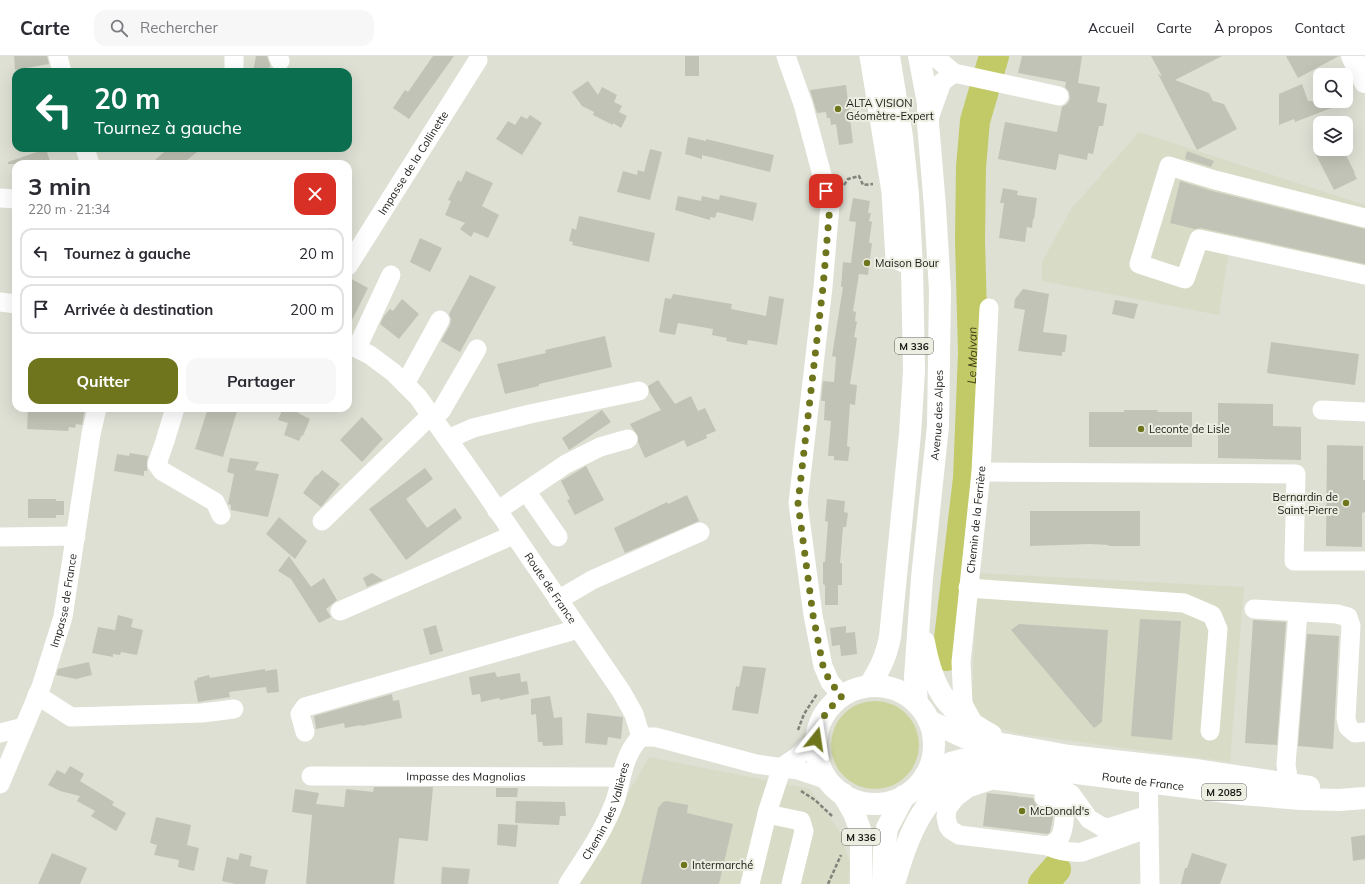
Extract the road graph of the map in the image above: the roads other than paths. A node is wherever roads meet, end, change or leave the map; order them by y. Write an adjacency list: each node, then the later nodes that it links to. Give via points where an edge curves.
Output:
1 (58, 56): 10 (street)
2 (234, 56): 11 (street)
3 (786, 56): 60 (street, via 803,104 830,205 798,503 813,615 823,666 830,682)
4 (869, 56): 20 (street, via 889,181 895,259)
5 (889, 56): 20 (main road, M 336, via 902,137)
6 (919, 56): 15 (main road, Avenue des Alpes / M 336, via 928,103)
7 (934, 56): 12 (street)
8 (1352, 56): 13 (main road)
9 (478, 60): 19 (street, Impasse de la Collinette)
10 (61, 68)
11 (234, 68)
12 (959, 74): 14 (street); 15 (street, via 939,86)
13 (1365, 82)
14 (1059, 96)
15 (928, 123): 54 (main road, Avenue des Alpes / M 336, via 940,290 940,360 938,426)
16 (0, 198): 17 (street)
17 (12, 199)
18 (1365, 218): 22 (street, via 1170,166 1139,264 1185,279 1199,239)
19 (352, 260)
20 (912, 266): 58 (main road, M 336, via 914,371 893,613 887,651)
21 (391, 275): 27 (street)
22 (1365, 275)
23 (0, 302): 24 (street)
24 (12, 304)
25 (989, 308): 38 (street, Chemin de la Ferrière)
26 (440, 320): 29 (street)
27 (352, 346): 29 (street, Route de France, via 370,355)
28 (477, 349): 35 (street, via 441,411)
29 (405, 384): 35 (street, Route de France)
30 (639, 391): 36 (street, via 530,414 480,427)
31 (1322, 410): 34 (street)
32 (96, 412): 45 (street, Impasse de France)
33 (174, 412): 41 (street, via 157,464 162,471 215,502)
34 (1365, 412)
35 (431, 415): 36 (street, Route de France); 42 (street)
36 (448, 439): 40 (street, Route de France)
37 (628, 439): 39 (street, via 600,447 566,464)
38 (981, 472): 48 (street, via 1296,474 1294,561); 49 (street, Chemin de la Ferrière)
39 (526, 491): 40 (street); 47 (street)
40 (497, 511): 44 (street, Route de France)
41 (222, 515)
42 (322, 521)
43 (700, 532): 50 (street, via 592,580)
44 (513, 535): 50 (street, Route de France); 52 (street)
45 (76, 536): 46 (street); 59 (street, Impasse de France, via 64,617)
46 (0, 537)
47 (558, 538)
48 (1365, 561)
49 (968, 588): 56 (street, Chemin de la Ferrière); 66 (street, via 1184,603 1212,614 1218,629)
50 (558, 600): 55 (street, Route de France)
51 (1254, 610): 53 (street)
52 (340, 611)
53 (1298, 612): 68 (street, via 1348,617 1351,626 1346,718 1348,727 1355,733); 81 (street, via 1286,765)
54 (920, 615): 57 (main road); 61 (main road, Avenue des Alpes / M 336, via 915,677)
55 (578, 629): 67 (street, via 305,706 300,714); 71 (street, Route de France, via 629,703)
56 (961, 662): 57 (street, via 946,677 940,678); 65 (street, Chemin de la Ferrière, via 963,704)
57 (932, 674): 65 (main road, via 946,702)
58 (869, 686): 60 (main road); 61 (main road, via 890,687)
59 (37, 695): 62 (street, via 72,717 202,713); 64 (street, Impasse de France)
60 (842, 696): 70 (main road, via 826,712 818,729)
61 (917, 703): 63 (main road)
62 (234, 709)
63 (929, 721): 72 (main road, Route de France, via 984,742); 76 (main road, via 934,743 930,766)
64 (24, 727): 69 (street); 79 (street, Impasse de France)
65 (977, 728): 72 (main road)
66 (1210, 731)
67 (305, 732)
68 (1365, 732)
69 (0, 733)
70 (807, 736): 73 (street, via 795,759); 80 (main road, via 817,753 821,768)
71 (641, 737): 73 (street, via 655,737 756,764); 77 (street, Chemin des Vallières, via 627,757)
72 (1003, 754): 74 (main road, Route de France); 76 (main road, Route de France, via 951,763); 94 (main road, via 947,784 924,809 912,831)
73 (782, 767): 80 (street, via 810,774); 84 (street)
74 (1148, 774): 81 (main road, Route de France); 85 (street)
75 (311, 776): 77 (street, Impasse des Magnolias)
76 (925, 776): 82 (main road, via 916,788)
77 (620, 777): 88 (street, Chemin des Vallières, via 614,802 604,825)
78 (978, 783): 85 (street, via 992,780 1060,788 1071,794 1089,819 1104,828); 86 (street, via 988,790 1059,799 1064,809 1061,834 1057,841); 86 (street, via 961,792 947,809 946,822 951,830 959,835)
79 (0, 784)
80 (836, 787): 82 (main road, via 863,802 873,804 894,801); 87 (main road, M 336, via 854,813 861,832)
81 (1295, 791): 83 (main road, Route de France, via 1339,800)
82 (904, 796): 93 (main road, M 336, via 887,828)
83 (1365, 797)
84 (767, 814): 89 (street); 90 (street, via 801,821 804,831)
85 (1148, 822): 86 (street, via 1082,852 1058,851); 95 (street)
86 (1048, 846)
87 (852, 856): 91 (street); 92 (main road, M 336)
88 (568, 884)
89 (750, 884)
90 (791, 884)
91 (855, 884)
92 (861, 884)
93 (882, 884)
94 (894, 884)
95 (1150, 884)

